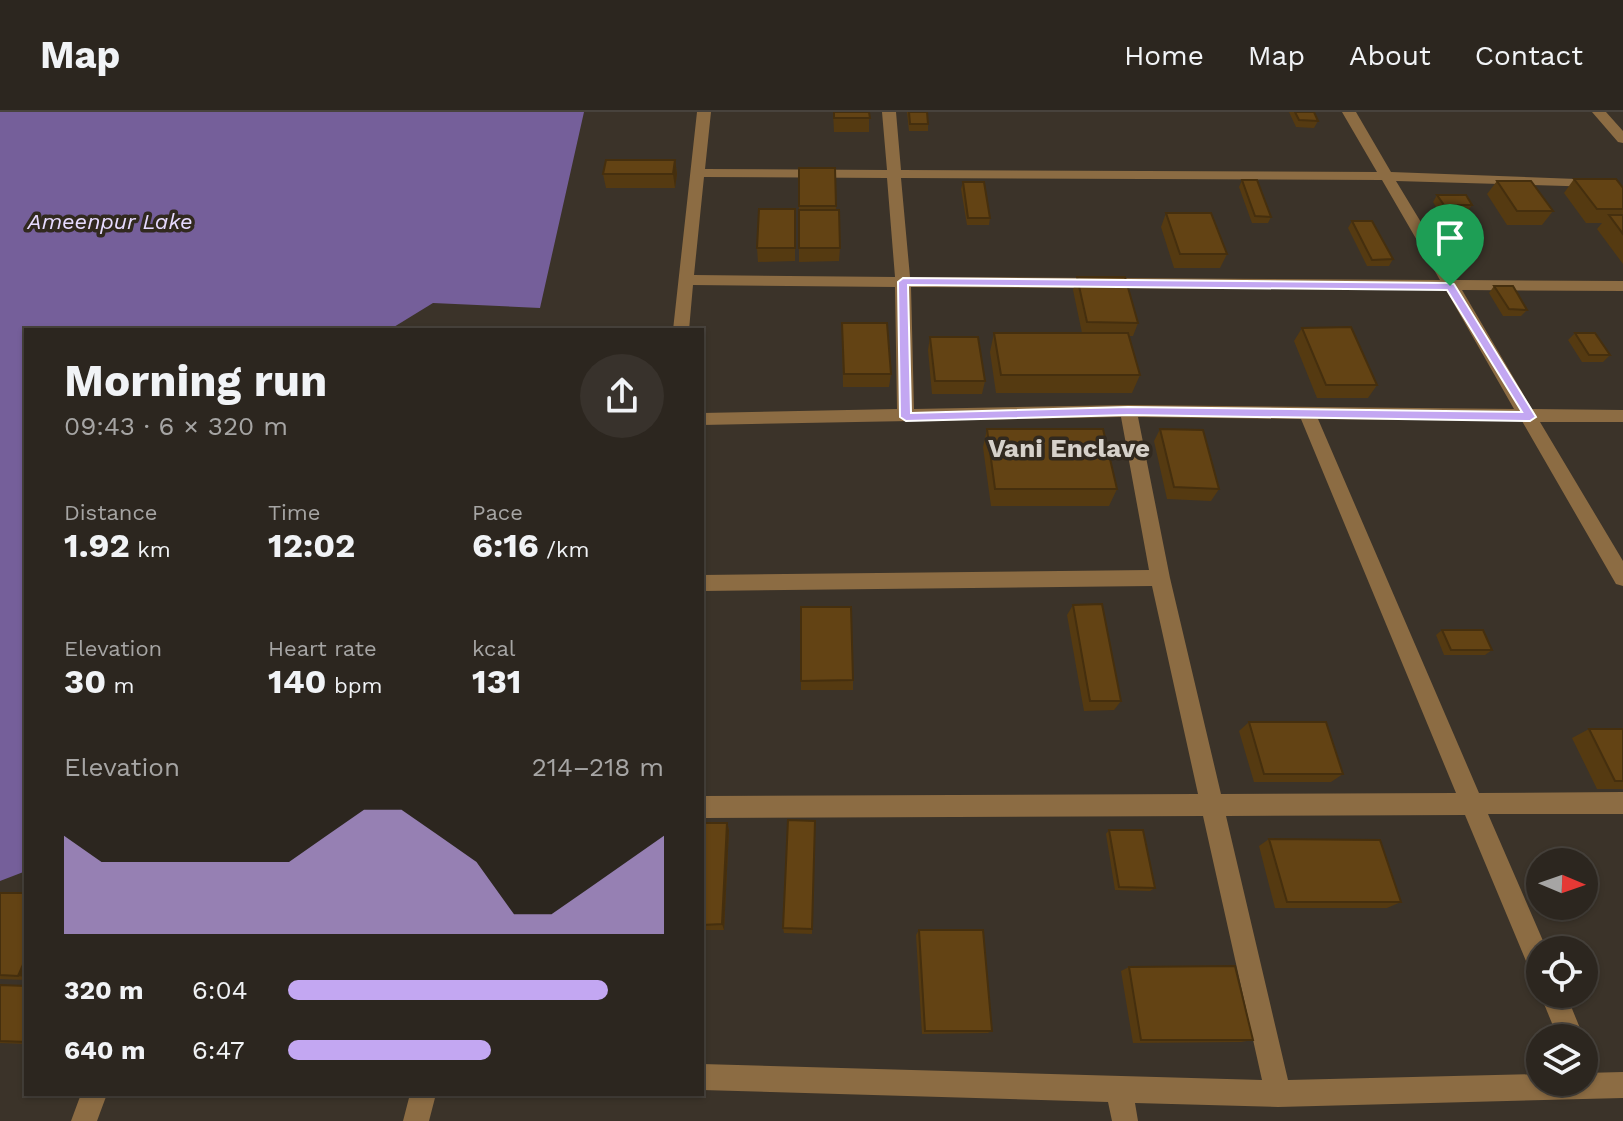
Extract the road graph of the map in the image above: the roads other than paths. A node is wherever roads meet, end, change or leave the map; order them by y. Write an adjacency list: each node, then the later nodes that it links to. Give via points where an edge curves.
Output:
1 (704, 112): 6 (street)
2 (889, 112): 7 (street)
3 (1349, 112): 8 (street)
4 (1599, 112): 5 (street)
5 (1623, 139)
6 (698, 173): 7 (street); 10 (street)
7 (894, 174): 8 (street); 11 (street)
8 (1386, 176): 9 (street); 12 (street)
9 (1600, 183)
10 (687, 280): 11 (street); 14 (street)
11 (903, 282): 12 (street); 18 (street)
12 (1450, 286): 13 (street); 19 (street)
13 (1623, 286)
14 (681, 328)
15 (1128, 411): 16 (street); 18 (street); 21 (street)
16 (1308, 415): 19 (street); 25 (street)
17 (1623, 416): 19 (street)
18 (906, 417): 20 (street)
19 (1530, 417): 22 (street)
20 (704, 419)
21 (1160, 578): 23 (street); 26 (street)
22 (1623, 578)
23 (704, 583)
24 (1623, 803): 25 (street)
25 (1471, 804): 26 (street); 28 (street)
26 (1210, 805): 27 (street); 34 (street)
27 (704, 807)
28 (1528, 936)
29 (704, 1077): 33 (street)
30 (1598, 1079): 32 (street)
31 (1526, 1080): 34 (street)
32 (1623, 1085)
33 (1119, 1091): 34 (street); 39 (street)
34 (1278, 1094)
35 (93, 1096): 37 (street)
36 (422, 1096): 38 (street)
37 (84, 1121)
38 (416, 1121)
39 (1125, 1121)

